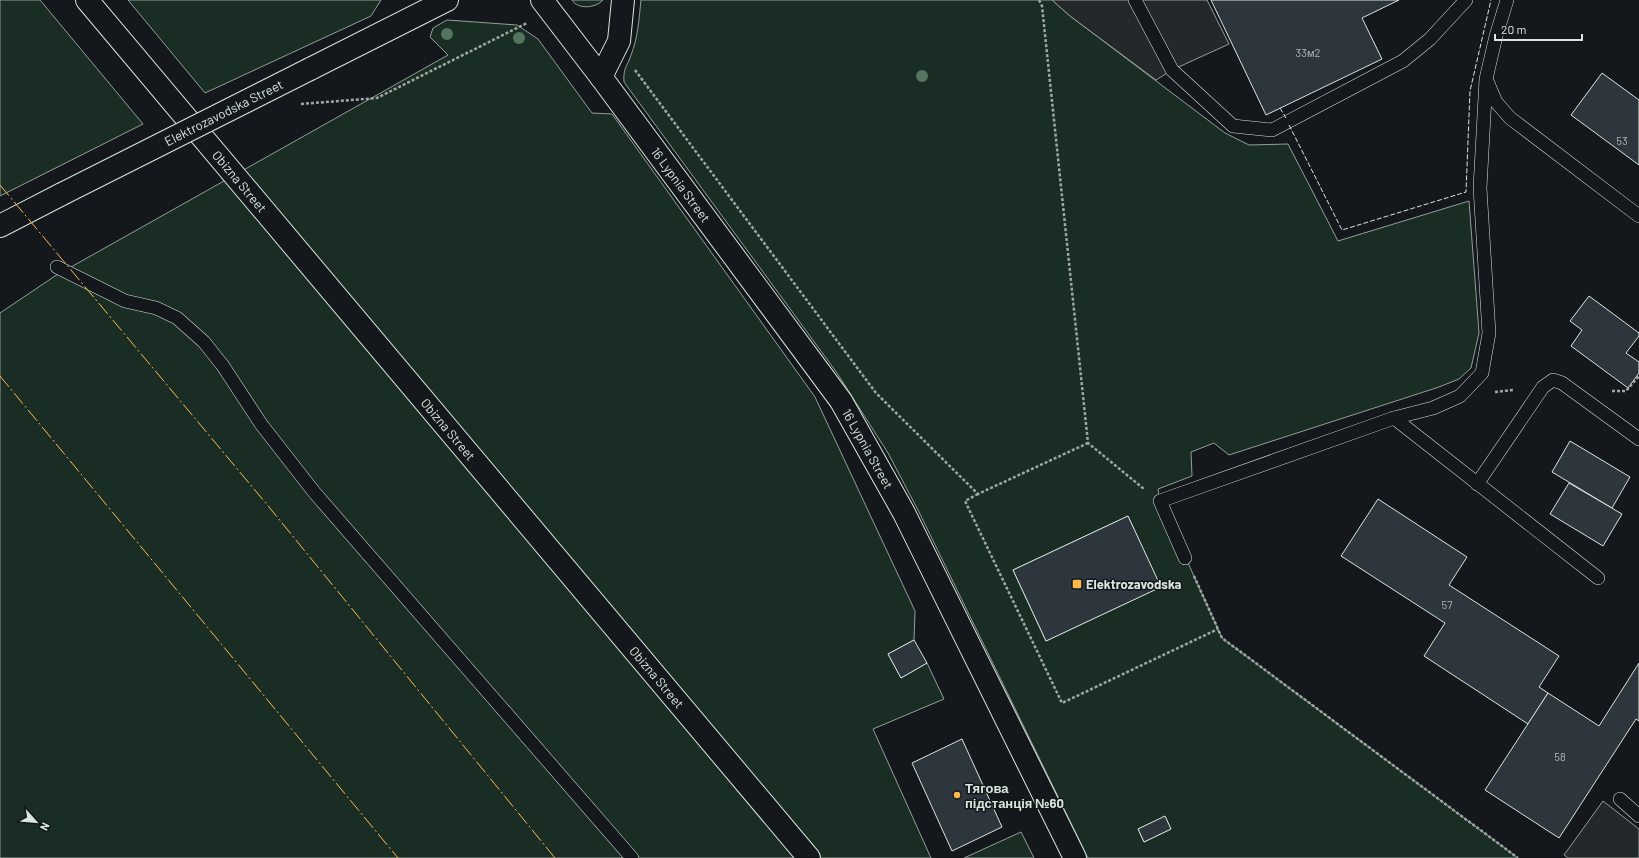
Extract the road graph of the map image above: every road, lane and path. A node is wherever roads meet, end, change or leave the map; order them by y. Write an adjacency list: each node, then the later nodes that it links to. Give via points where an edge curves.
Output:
1 (87, 0): 30 (main road, Obizna Street)
2 (447, 0): 14 (main road, Elektrozavodska Street, bridge)
3 (623, 0): 10 (main road, via 619,41)
4 (1039, 0): 20 (path, via 1042,6)
5 (1135, 0): 6 (lane, via 1172,70 1233,126 1272,130 1403,61 1430,39)
6 (1466, 0)
7 (1507, 0): 11 (lane)
8 (547, 6): 10 (main road, 16 Lypnia Street); 12 (path, via 377,98)
9 (636, 64): 22 (path, via 635,71 876,393)
10 (601, 77): 31 (main road, 16 Lypnia Street, via 841,401 904,513)
11 (1486, 79): 13 (lane, via 1496,102 1510,118); 17 (lane, via 1480,188 1489,333 1482,373)
12 (300, 104)
13 (1639, 216)
14 (0, 226)
15 (57, 267): 29 (lane, via 125,301 156,308 177,318 204,342 261,424 314,492)
16 (1543, 387): 17 (path); 19 (lane, via 1553,380 1562,382); 21 (lane)
17 (1460, 396): 18 (lane, via 1433,408)
18 (1394, 418): 21 (lane); 23 (lane)
19 (1639, 439)
20 (1088, 444): 22 (path); 23 (path)
21 (1478, 484): 25 (lane)
22 (978, 494): 26 (path, via 965,501 1062,703)
23 (1160, 501): 24 (lane)
24 (1185, 558): 26 (path)
25 (1598, 578)
26 (1218, 629): 32 (path, via 1222,638)
27 (1620, 799): 28 (lane)
28 (1639, 816)
29 (632, 858)
30 (809, 858)
31 (1074, 858)
32 (1518, 858)

